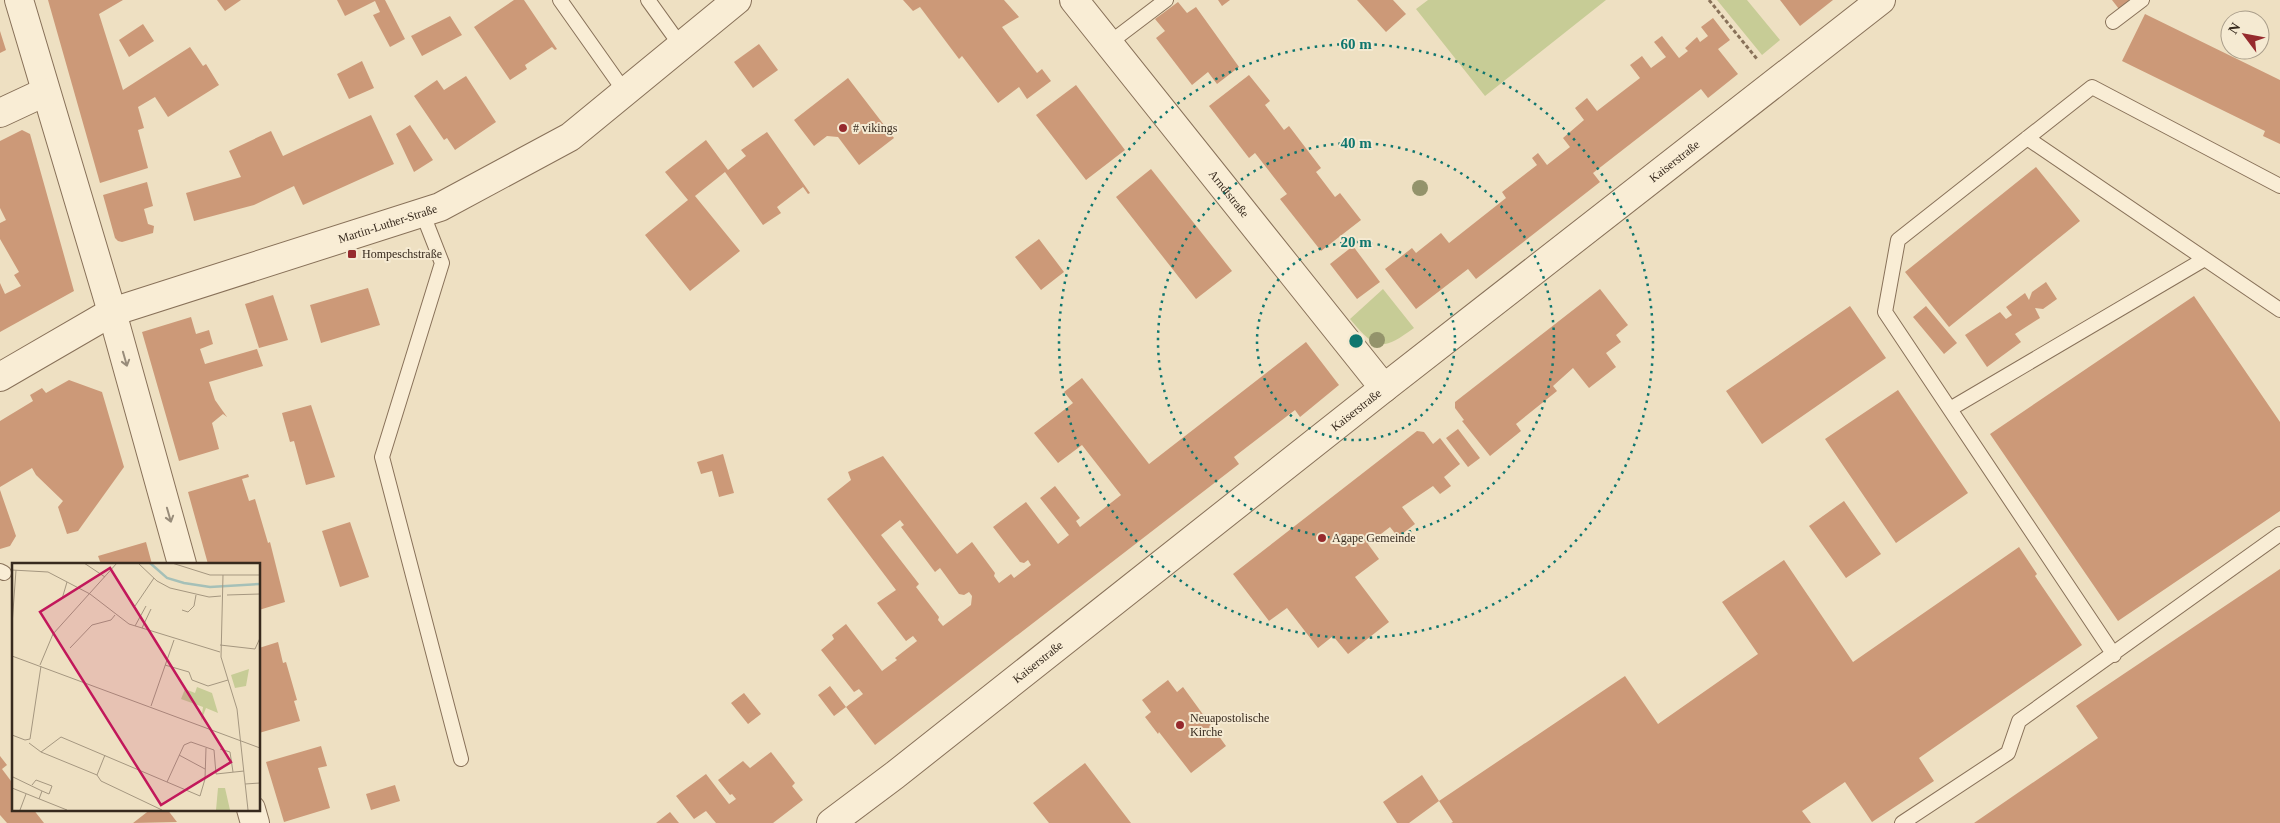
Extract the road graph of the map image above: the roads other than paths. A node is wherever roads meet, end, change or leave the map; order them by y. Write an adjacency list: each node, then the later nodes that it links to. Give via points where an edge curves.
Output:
1 (19, 0): 12 (street)
2 (560, 0): 13 (lane)
3 (648, 0): 11 (lane)
4 (737, 0): 11 (street, Martin-Luther-Straße)
5 (1074, 0): 10 (street, Arndtstraße)
6 (1166, 0): 10 (lane)
7 (1881, 0): 22 (street, Kaiserstraße)
8 (2142, 0): 9 (lane)
9 (2113, 22)
10 (1108, 44): 22 (street, Arndtstraße)
11 (681, 46): 13 (street, Martin-Luther-Straße)
12 (45, 92): 14 (street); 20 (street)
13 (624, 92): 17 (street, Martin-Luther-Straße, via 570,137 440,207)
14 (0, 112)
15 (2027, 138): 16 (lane, via 2092,87); 18 (lane); 23 (lane, via 1898,240 1885,312)
16 (2280, 186)
17 (422, 212): 20 (street, Martin-Luther-Straße); 27 (lane, via 442,263 382,457)
18 (2203, 260): 19 (lane); 23 (lane)
19 (2280, 310)
20 (112, 312): 21 (street, Martin-Luther-Straße); 25 (street, one-way to 25)
21 (0, 377)
22 (1384, 388): 30 (street, Kaiserstraße)
23 (1950, 409): 26 (lane)
24 (2280, 534): 26 (lane)
25 (182, 563)
26 (2114, 655): 31 (lane, via 2019,720 2008,753)
27 (461, 759)
28 (251, 810): 29 (street)
29 (255, 823)
30 (831, 823)
31 (1902, 823)

